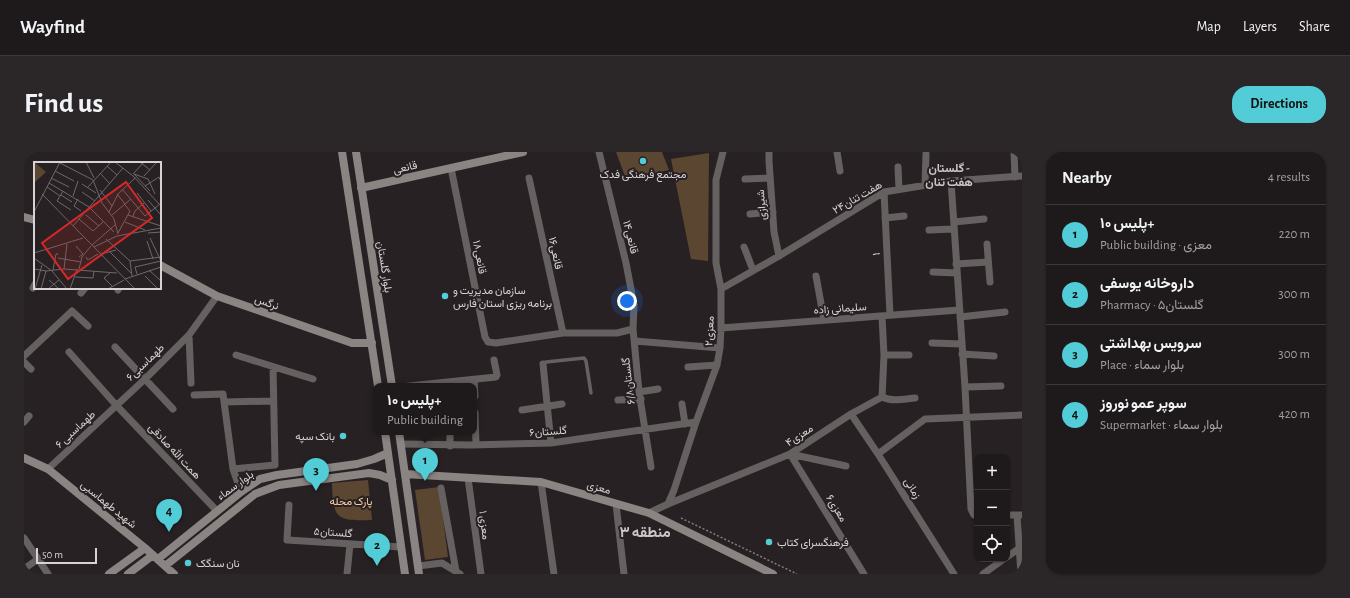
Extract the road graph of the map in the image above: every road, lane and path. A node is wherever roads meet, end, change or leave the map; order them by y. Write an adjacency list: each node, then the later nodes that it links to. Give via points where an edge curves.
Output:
1 (342, 152): 55 (street)
2 (356, 152): 19 (street, بلوار گلستان)
3 (523, 152): 11 (street, قانعی)
4 (599, 152): 51 (street, ۱۴قانعی, via 626,263 634,305)
5 (723, 152): 42 (street, ۲معزی, via 716,180 716,263)
6 (769, 152): 15 (street, شیرازی)
7 (837, 152): 12 (street)
8 (1014, 152): 13 (street)
9 (926, 154): 18 (street)
10 (898, 167): 20 (street)
11 (451, 168): 19 (street, قانعی); 52 (street, ۱۸قانعی, via 488,342)
12 (840, 171)
13 (1019, 177): 17 (street, هفت تنان۲۴)
14 (528, 178): 52 (street, ۱۶قانعی)
15 (770, 178): 16 (street); 22 (street, شیرازی)
16 (745, 179)
17 (951, 181): 18 (street, هفت تنان۲۴); 29 (street)
18 (925, 185): 20 (street, هفت تنان۲۴)
19 (361, 188): 79 (street, بلوار گلستان)
20 (900, 189): 21 (street, هفت تنان۲۴)
21 (884, 192): 26 (street, ۱); 33 (street, هفت تنان۲۴)
22 (772, 212): 23 (street); 33 (street, شیرازی)
23 (750, 214)
24 (904, 216): 26 (street)
25 (24, 217): 28 (street)
26 (885, 218): 46 (street, ۱)
27 (984, 219): 29 (street)
28 (34, 220)
29 (954, 226): 30 (street); 35 (street)
30 (929, 230)
31 (987, 244): 34 (street)
32 (744, 247): 37 (street)
33 (779, 256): 37 (street, هفت تنان۲۴)
34 (988, 262): 35 (street); 41 (street)
35 (956, 264): 39 (street)
36 (161, 266): 43 (street, نرگس)
37 (753, 270): 42 (street, هفت تنان۲۴)
38 (934, 272): 39 (street)
39 (957, 273): 45 (street)
40 (816, 276): 48 (street)
41 (990, 282)
42 (721, 289): 50 (street, ۲معزی)
43 (217, 296): 53 (street, ۶طهماسبی); 55 (street, نرگس, via 352,343)
44 (1005, 312): 45 (street, سلیمانی زاده)
45 (960, 313): 46 (street, سلیمانی زاده); 57 (street)
46 (890, 315): 47 (street, سلیمانی زاده)
47 (882, 316): 48 (street, سلیمانی زاده); 63 (street)
48 (824, 320): 50 (street, سلیمانی زاده)
49 (88, 326): 65 (street, via 72,311)
50 (721, 328): 59 (street, ۲معزی)
51 (633, 329): 52 (street, via 617,333); 54 (street, ۶/۸گلستان)
52 (563, 333)
53 (189, 335): 74 (street, ۶طهماسبی); 77 (street)
54 (635, 341): 59 (street); 86 (street, ۶/۸گلستان)
55 (372, 343): 78 (street)
56 (932, 343): 57 (street)
57 (962, 344): 61 (street)
58 (115, 347): 74 (street)
59 (720, 348): 70 (street, ۲معزی)
60 (69, 352): 96 (street, همت الله صادقی)
61 (962, 354): 66 (street); 83 (street)
62 (236, 355): 71 (street)
63 (884, 355): 64 (street); 88 (street)
64 (909, 355)
65 (24, 356)
66 (994, 356)
67 (494, 360): 76 (street, via 496,378)
68 (24, 362): 73 (street)
69 (543, 364): 85 (lane, via 584,358); 97 (street)
70 (717, 365): 72 (street); 103 (street, ۲معزی)
71 (273, 367): 75 (street); 92 (street)
72 (688, 367)
73 (31, 369)
74 (145, 379): 96 (street, ۶طهماسبی); 98 (street)
75 (313, 379)
76 (474, 380): 80 (street); 81 (street)
77 (191, 383)
78 (378, 383)
79 (392, 383)
80 (442, 383)
81 (474, 383)
82 (1001, 386): 83 (street)
83 (965, 387): 102 (street)
84 (658, 389): 86 (street)
85 (590, 392)
86 (640, 392): 90 (street, ۶/۸گلستان)
87 (194, 395): 93 (street, via 223,394)
88 (882, 397): 89 (street, via 888,400); 100 (street, ۴معزی)
89 (915, 398)
90 (641, 399): 91 (street); 105 (street, ۶/۸گلستان)
91 (618, 400)
92 (273, 401): 93 (street); 122 (street, via 274,464)
93 (224, 402): 122 (street)
94 (562, 404): 97 (street)
95 (682, 404): 104 (street)
96 (116, 405): 121 (street, ۶ طهماسبی); 133 (street, همت الله صادقی)
97 (546, 406): 99 (street); 110 (street)
98 (173, 409)
99 (522, 410)
100 (851, 414): 115 (street, ۴معزی); 116 (street, زمانی)
101 (1022, 415): 102 (street)
102 (965, 417): 116 (street, via 925,419); 135 (street, via 971,509)
103 (696, 422): 104 (street, گلستان۶); 131 (street, ۲معزی)
104 (685, 424): 105 (street, گلستان۶)
105 (646, 430): 110 (street, گلستان۶); 120 (street, ۶/۸گلستان)
106 (385, 435): 114 (street)
107 (400, 435): 111 (street)
108 (450, 435): 113 (street)
109 (476, 435): 112 (street)
110 (551, 443): 112 (street, گلستان۶)
111 (401, 444): 113 (street, گلستان۶); 124 (street)
112 (476, 445): 113 (street, گلستان۶)
113 (450, 446)
114 (388, 453): 118 (street, بلوار سماء); 126 (street)
115 (790, 454): 119 (street); 131 (street, ۴معزی); 164 (street, ۶معزی)
116 (878, 454): 165 (street, زمانی)
117 (24, 458): 121 (street, شهید طهماسبی)
118 (357, 464): 123 (street); 129 (street, بلوار سماء, via 260,479)
119 (846, 466)
120 (650, 467)
121 (48, 469): 143 (street, شهید طهماسبی)
122 (234, 469): 129 (street)
123 (359, 474): 126 (street, بلوار سماء, via 369,473); 149 (street, بلوار سماء, via 279,485 255,494)
124 (405, 474): 125 (street, معزی); 138 (street)
125 (468, 478): 127 (street, معزی); 159 (street, معزی ۱)
126 (392, 480): 139 (street)
127 (541, 482): 130 (street, معزی); 160 (street)
128 (441, 488): 152 (street)
129 (241, 492): 133 (street, بلوار سماء)
130 (616, 504): 134 (street, معزی); 161 (street)
131 (668, 504): 134 (street, ۴معزی)
132 (289, 505): 141 (street, گلستان۵, via 287,540)
133 (217, 511): 146 (street, بلوار سماء)
134 (648, 513): 162 (street, معزی)
135 (974, 514)
136 (1019, 515): 144 (street)
137 (681, 518): 163 (path)
138 (413, 530): 139 (street); 151 (street)
139 (400, 533): 142 (street)
140 (24, 538): 147 (street)
141 (350, 544): 142 (street, گلستان۵); 157 (street)
142 (401, 547): 158 (street)
143 (145, 548): 146 (street, شهید طهماسبی); 154 (street)
144 (1018, 549): 145 (street); 167 (street)
145 (1010, 555)
146 (156, 557): 149 (street, شهید طهماسبی); 155 (street, بلوار سماء)
147 (38, 559): 150 (street); 153 (street)
148 (1000, 562): 166 (street)
149 (165, 566): 156 (street, شهید طهماسبی)
150 (24, 569)
151 (419, 570): 152 (street, via 442,563)
152 (458, 572)
153 (48, 574)
154 (109, 574)
155 (128, 574)
156 (174, 574)
157 (347, 574)
158 (405, 574)
159 (481, 574)
160 (554, 574)
161 (624, 574)
162 (773, 574)
163 (797, 574)
164 (864, 574)
165 (954, 574)
166 (983, 574)
167 (1021, 574)

